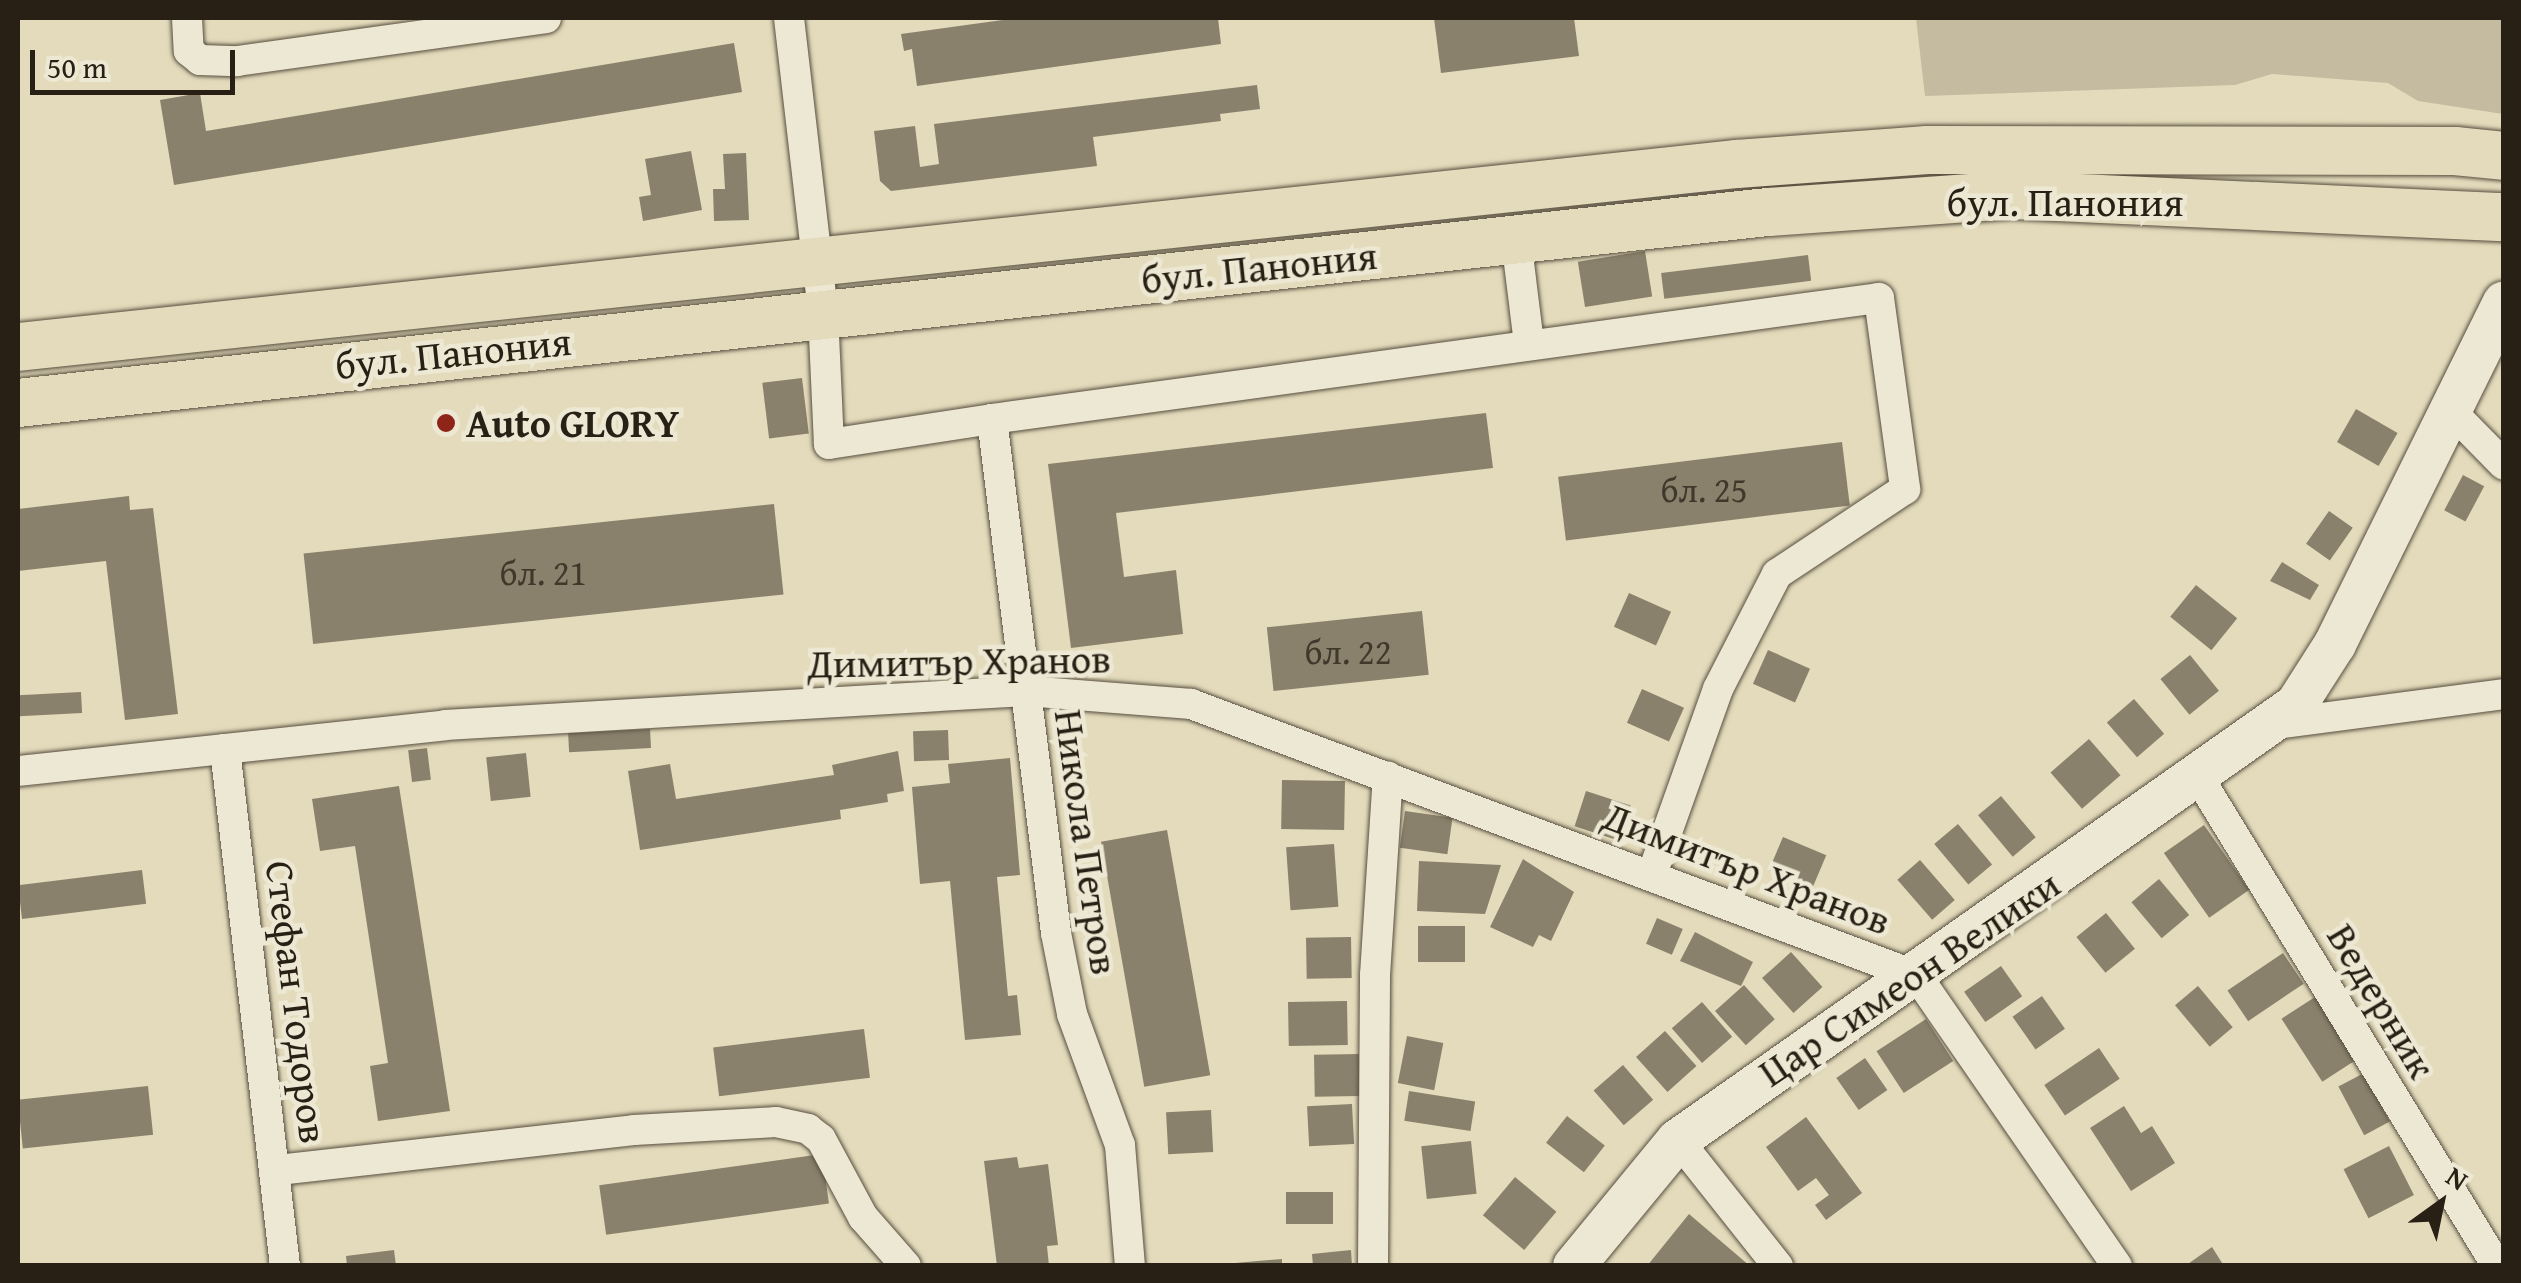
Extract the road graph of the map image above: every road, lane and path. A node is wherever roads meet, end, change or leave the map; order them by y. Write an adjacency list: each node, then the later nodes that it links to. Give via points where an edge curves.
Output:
1 (186, 18): 2 (street, via 189,51 200,60)
2 (546, 18)
3 (788, 18): 7 (street)
4 (2504, 156): 7 (main road, бул. Панония, via 1928,150)
5 (2504, 217): 6 (main road, бул. Панония, via 2013,196)
6 (1516, 240): 9 (main road, бул. Панония); 10 (street)
7 (816, 260): 9 (street); 11 (main road, бул. Панония)
8 (2504, 302): 13 (main road, Цар Симеон Велики)
9 (823, 313): 12 (main road, бул. Панония); 14 (street, via 829,444)
10 (1529, 343): 14 (street); 23 (street, via 1879,298 1905,489 1777,574 1718,689)
11 (18, 347)
12 (18, 403)
13 (2452, 412): 15 (street); 18 (main road, Цар Симеон Велики, via 2335,644)
14 (992, 419): 16 (street, Никола Петров)
15 (2504, 465)
16 (1026, 691): 19 (street, Димитър Хранов, via 445,725); 21 (street, Димитър Хранов, via 1191,704); 29 (street, Никола Петров, via 1056,933 1072,1014 1120,1145)
17 (2504, 694): 18 (street, Цар Симеон Велики)
18 (2276, 724): 22 (main road, Цар Симеон Велики)
19 (224, 749): 20 (street, Димитър Хранов); 26 (street, Стефан Тодоров)
20 (18, 771)
21 (1388, 776): 23 (street, Димитър Хранов); 30 (street, via 1375,975)
22 (2199, 778): 24 (main road, Цар Симеон Велики); 34 (street, Ведерник)
23 (1652, 874): 24 (street, Димитър Хранов)
24 (1916, 976): 25 (main road, Цар Симеон Велики); 33 (street)
25 (1678, 1140): 31 (main road, Цар Симеон Велики); 32 (street)
26 (278, 1170): 27 (street, Стефан Тодоров); 28 (street, via 615,1132 776,1122 821,1139 863,1217)
27 (286, 1266)
28 (906, 1266)
29 (1130, 1266)
30 (1373, 1266)
31 (1574, 1266)
32 (1778, 1266)
33 (2117, 1266)
34 (2497, 1266)

